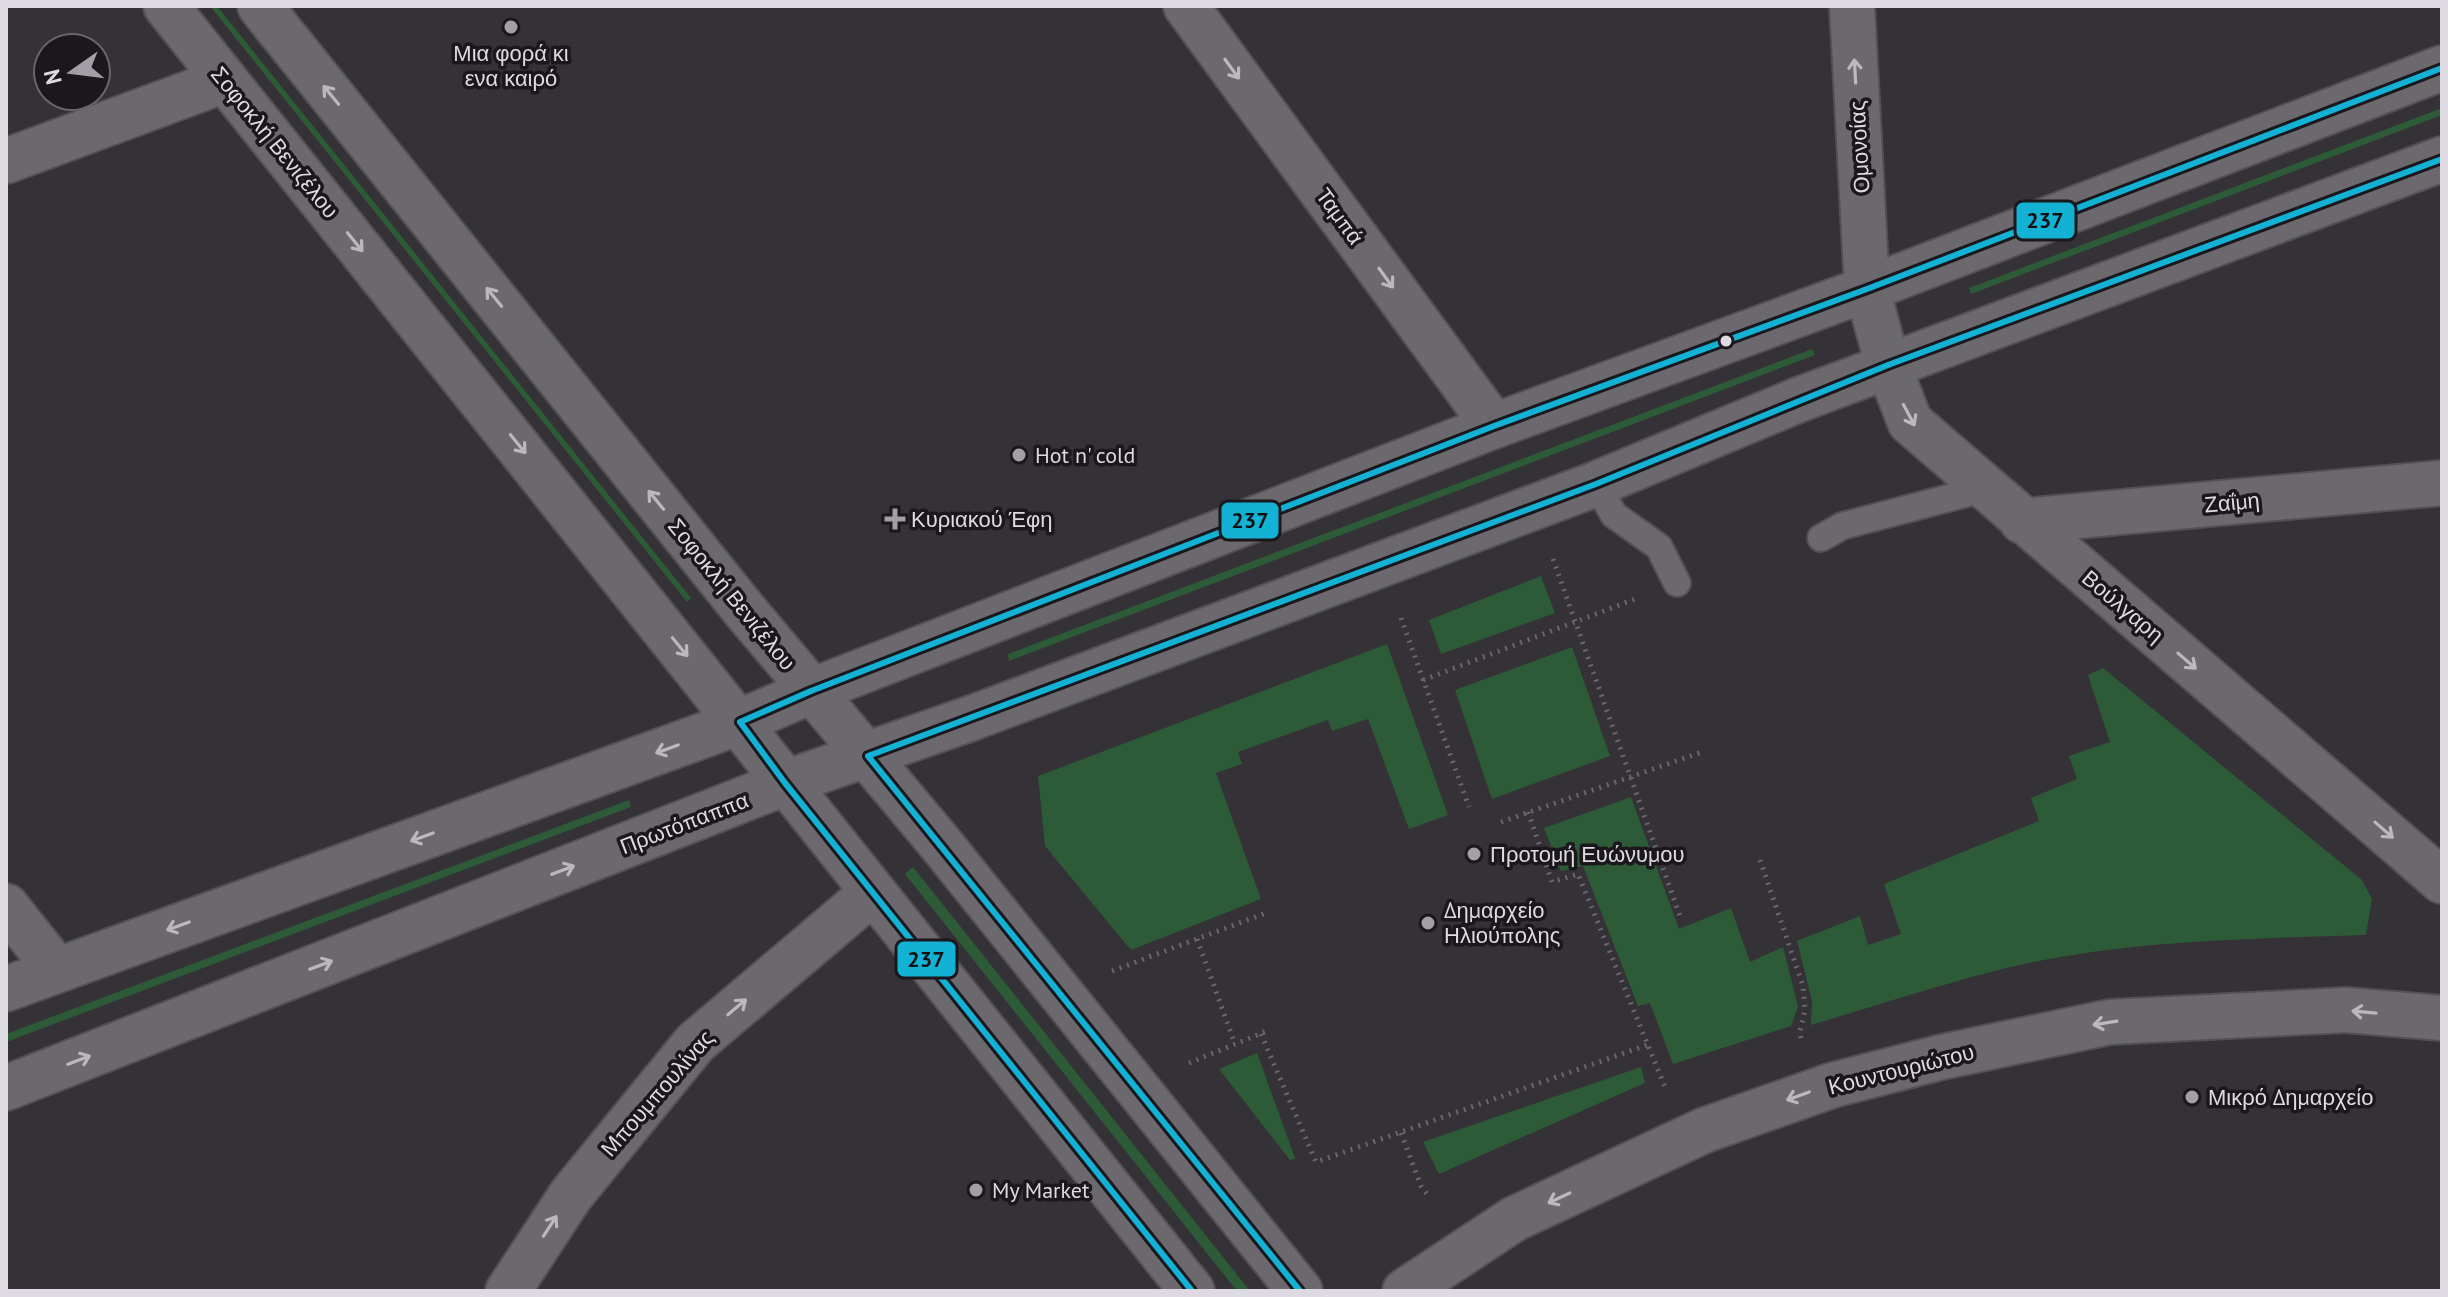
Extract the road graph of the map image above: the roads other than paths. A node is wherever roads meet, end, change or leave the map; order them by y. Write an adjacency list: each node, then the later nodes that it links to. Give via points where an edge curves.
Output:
1 (166, 6): 6 (street, Σοφοκλή Βενιζέλου)
2 (260, 6): 18 (street, Σοφοκλή Βενιζέλου, one-way to 2)
3 (1186, 6): 11 (street, Ταμπά, one-way to 11)
4 (1852, 6): 9 (street, Ομονοίας, one-way to 4)
5 (2442, 68): 9 (street)
6 (225, 80): 8 (street); 19 (street, Σοφοκλή Βενιζέλου, one-way to 19)
7 (2442, 159): 10 (street, Πρωτόπαππα)
8 (6, 161)
9 (1867, 289): 10 (street, Βούλγαρη); 11 (street)
10 (1888, 365): 13 (street, Πρωτόπαππα); 14 (street, Βούλγαρη, one-way to 14, via 1910,422)
11 (1494, 426): 18 (street)
12 (2442, 483): 15 (street, Ζαΐμη)
13 (1596, 484): 17 (lane, via 1614,515 1659,547); 20 (street, Πρωτόπαππα)
14 (1987, 488): 15 (street, Βούλγαρη); 16 (lane, via 1842,526)
15 (2022, 521): 22 (street, Βούλγαρη, one-way to 22)
16 (1821, 538)
17 (1677, 583)
18 (811, 691): 19 (street); 20 (street, Σοφοκλή Βενιζέλου)
19 (740, 722): 21 (street, Σοφοκλή Βενιζέλου); 25 (street, one-way to 25)
20 (868, 756): 21 (street, Πρωτόπαππα); 31 (street, Σοφοκλή Βενιζέλου)
21 (785, 783): 23 (street, Σοφοκλή Βενιζέλου); 28 (street, Πρωτόπαππα, one-way to 21)
22 (2442, 881)
23 (873, 892): 29 (street, Μπουμπουλίνας, one-way to 23, via 571,1195 695,1043); 30 (street, Σοφοκλή Βενιζέλου)
24 (6, 906): 25 (street)
25 (57, 970): 26 (street)
26 (6, 989)
27 (2442, 1018): 32 (street, Κουντουριώτου, one-way to 32, via 2346,1010 2110,1022 1833,1085 1705,1130 1514,1219)
28 (6, 1088)
29 (508, 1291)
30 (1192, 1291)
31 (1300, 1291)
32 (1405, 1291)

